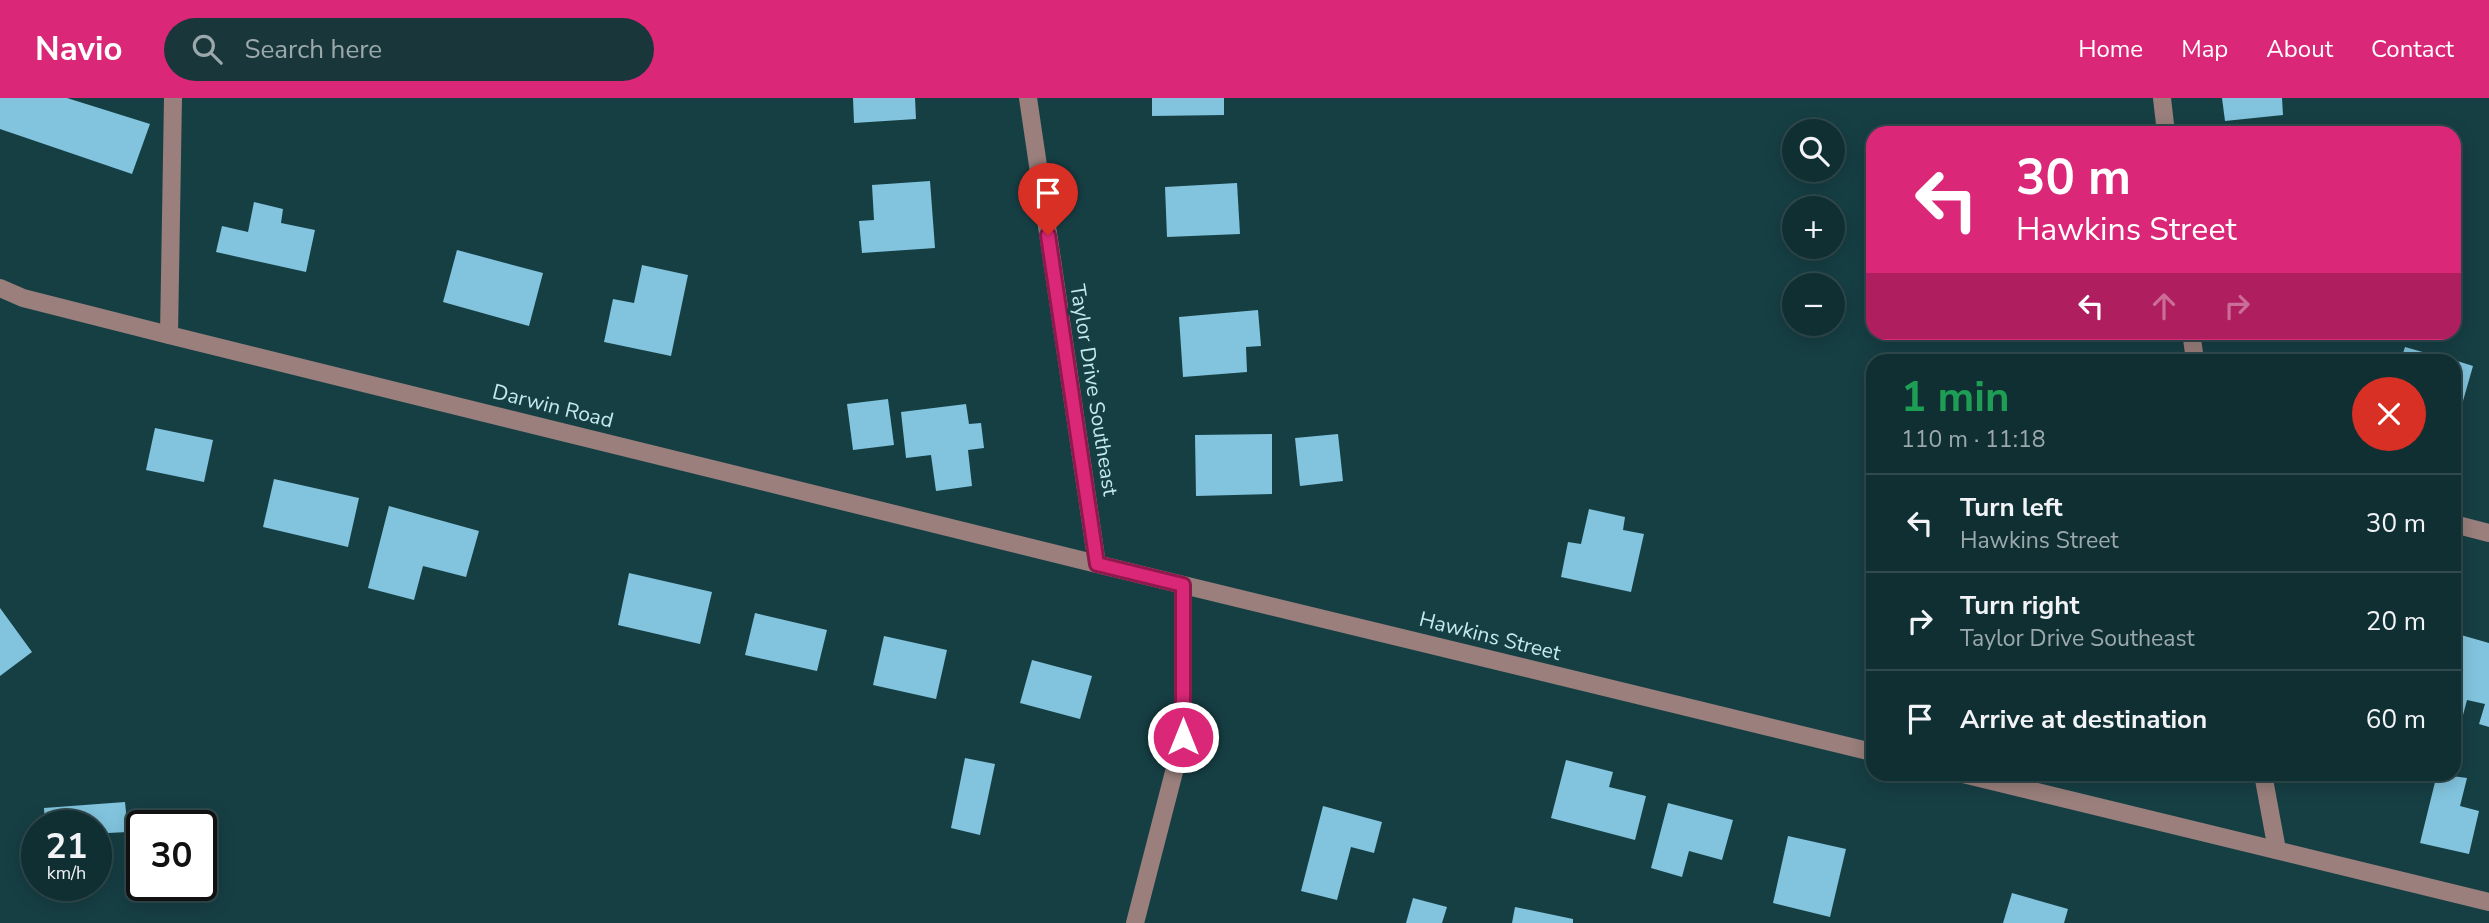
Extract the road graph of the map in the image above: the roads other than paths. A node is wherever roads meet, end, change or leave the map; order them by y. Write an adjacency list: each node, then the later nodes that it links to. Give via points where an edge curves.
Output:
1 (173, 98): 6 (street)
2 (1028, 98): 9 (street, Taylor Drive Southeast)
3 (2162, 98): 4 (street)
4 (2165, 126)
5 (0, 288): 6 (street, Darwin Road)
6 (169, 335): 9 (street, Darwin Road)
7 (2461, 526): 8 (street)
8 (2489, 533)
9 (1097, 564): 10 (street, Hawkins Street)
10 (1183, 585): 11 (street, Hawkins Street); 16 (street, via 1183,737)
11 (1866, 751)
12 (1992, 781): 14 (street)
13 (2264, 781): 14 (street)
14 (2277, 849): 15 (street)
15 (2489, 902)
16 (1135, 923)

